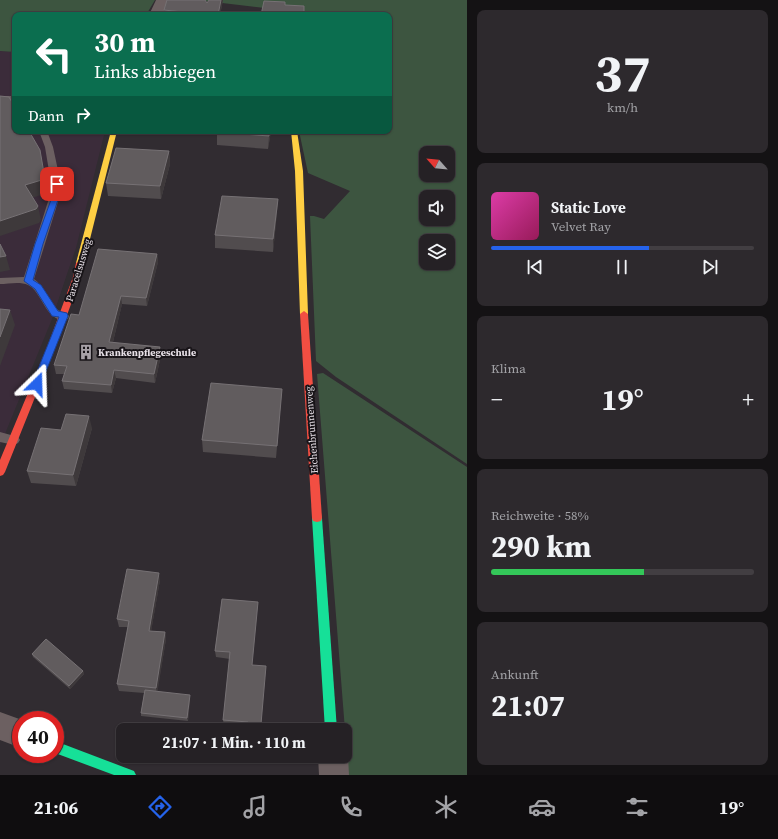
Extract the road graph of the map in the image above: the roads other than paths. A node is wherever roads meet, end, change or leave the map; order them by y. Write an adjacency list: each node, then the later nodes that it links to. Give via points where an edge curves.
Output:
1 (164, 0): 2 (street)
2 (158, 12)
3 (0, 98): 4 (lane)
4 (12, 98)
5 (44, 134): 9 (lane, via 51,153 57,189)
6 (113, 134): 10 (street, Paracelsusweg, via 83,255)
7 (294, 134): 14 (street, Eichenbrunnenweg, via 299,171 305,342)
8 (0, 281): 9 (lane)
9 (28, 281): 10 (lane, via 38,287 55,314)
10 (64, 316): 12 (street, Paracelsusweg)
11 (0, 436): 12 (lane)
12 (14, 440): 13 (street, Paracelsusweg)
13 (0, 472)
14 (331, 723)
15 (0, 726): 16 (street)
16 (12, 731)
17 (64, 750): 19 (street)
18 (333, 763): 20 (street)
19 (130, 775)
20 (334, 775)

